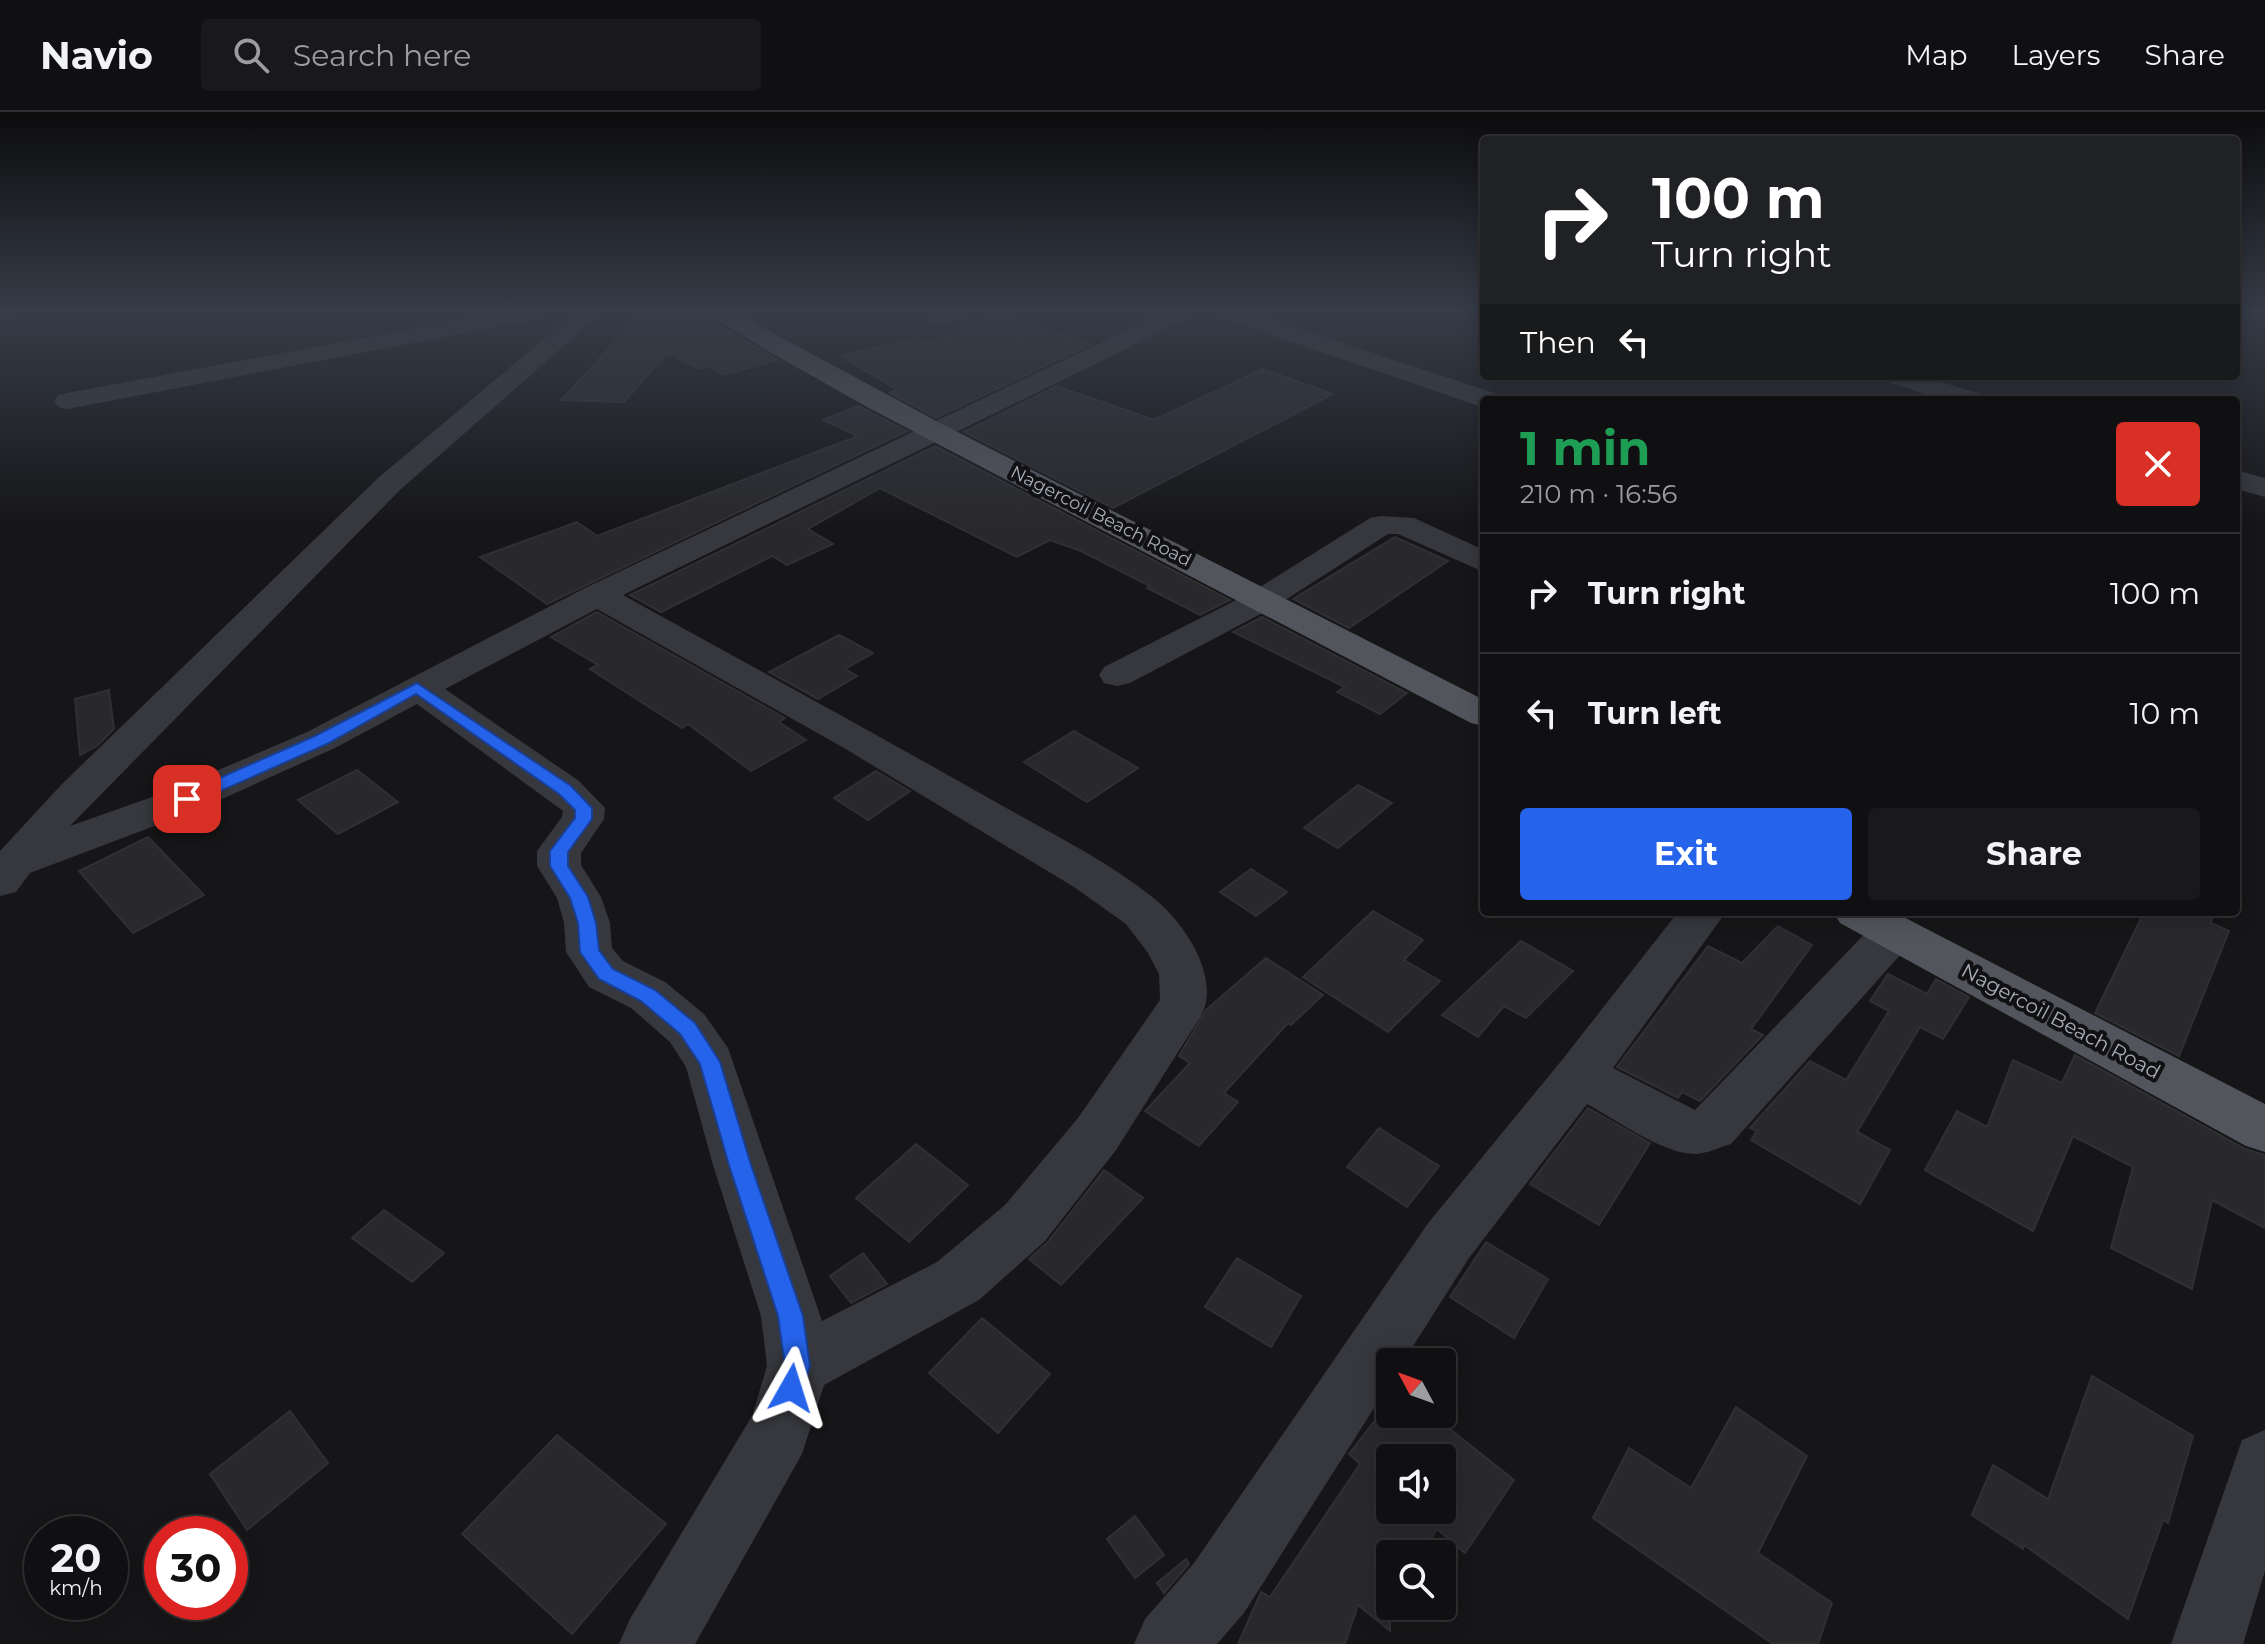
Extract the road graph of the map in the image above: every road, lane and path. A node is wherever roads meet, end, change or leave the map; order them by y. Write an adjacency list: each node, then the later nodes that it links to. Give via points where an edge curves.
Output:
1 (155, 384): 9 (street)
2 (505, 384): 19 (street, via 389,484 76,793)
3 (843, 384): 10 (main road, Nagercoil Beach Road)
4 (1032, 384): 10 (street)
5 (1442, 384): 8 (street)
6 (1922, 384): 7 (street)
7 (1959, 396)
8 (1480, 397)
9 (67, 401)
10 (933, 432): 14 (street); 15 (main road, Nagercoil Beach Road)
11 (2240, 480): 12 (street)
12 (2265, 488)
13 (1480, 560): 15 (street, via 1388,523)
14 (597, 595): 17 (street); 24 (street, via 1090,876 1142,913 1183,974 1184,1003 1097,1134 1025,1223 958,1281)
15 (1264, 599): 16 (street); 18 (main road, Nagercoil Beach Road)
16 (1117, 675)
17 (417, 687): 19 (street, via 245,775); 24 (street, via 584,808 583,819 559,851 559,866 579,897 589,952 606,974 648,995 687,1028 710,1062 791,1316)
18 (1480, 713)
19 (8, 871)
20 (1700, 916): 22 (street)
21 (1875, 922): 22 (street, via 1712,1128 1678,1128); 23 (main road, Nagercoil Beach Road)
22 (1580, 1075): 27 (street, via 1449,1240 1219,1588)
23 (2265, 1130)
24 (798, 1366): 26 (street, via 779,1431)
25 (2265, 1463): 28 (street)
26 (655, 1644)
27 (1170, 1644)
28 (2207, 1644)

